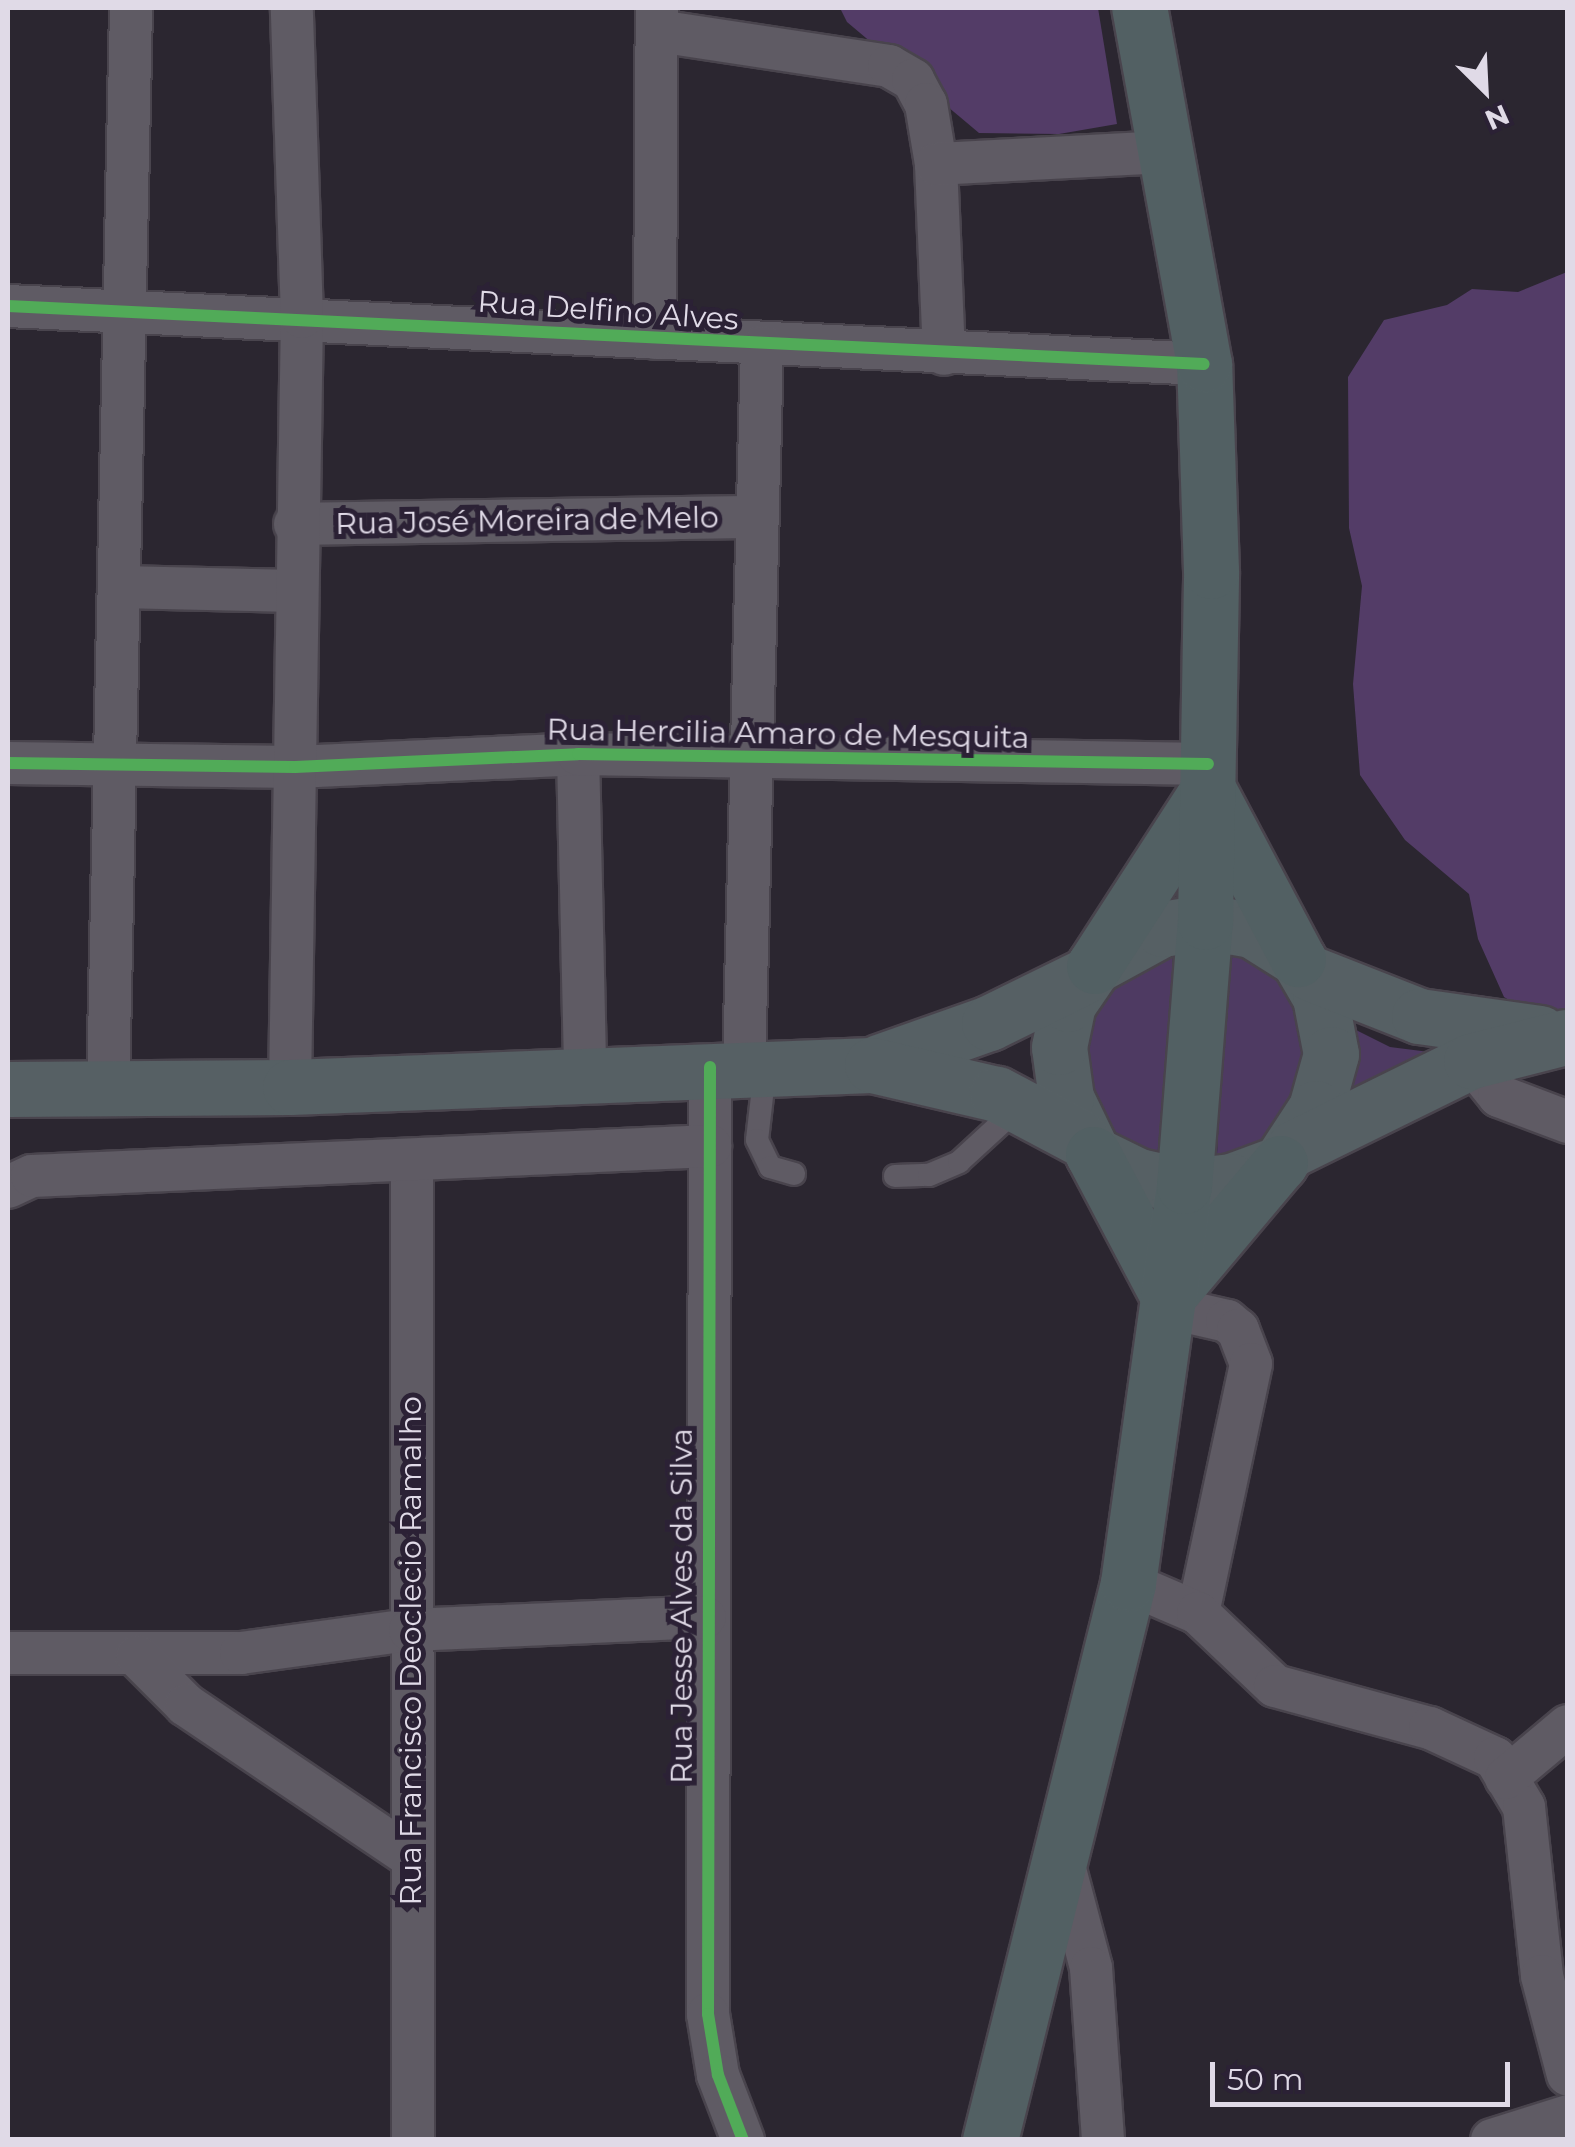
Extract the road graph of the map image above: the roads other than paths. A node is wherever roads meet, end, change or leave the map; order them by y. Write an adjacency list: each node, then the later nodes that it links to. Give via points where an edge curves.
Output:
1 (131, 8): 8 (street)
2 (292, 8): 9 (street)
3 (1139, 8): 5 (highway)
4 (657, 19): 6 (street, via 889,66 913,80 926,104); 10 (street)
5 (1168, 152): 6 (street); 13 (highway)
6 (936, 164): 12 (street)
7 (8, 306): 8 (street, Rua Delfino Alves)
8 (128, 312): 9 (street, Rua Delfino Alves); 16 (street)
9 (302, 317): 10 (street, Rua Delfino Alves); 15 (street)
10 (654, 338): 11 (street, Rua Delfino Alves)
11 (762, 347): 12 (street, Rua Delfino Alves); 14 (street, Rua Jesse Alves da Silva)
12 (944, 354): 13 (street, Rua Delfino Alves)
13 (1204, 364): 23 (highway)
14 (758, 518): 15 (street, Rua José Moreira de Melo); 20 (street, Rua Jesse Alves da Silva)
15 (295, 524): 17 (street)
16 (119, 587): 17 (street); 19 (street)
17 (296, 591): 22 (street)
18 (578, 754): 20 (street, Rua Hercilia Amaro de Mesquita); 22 (street, Rua Hercilia Amaro de Mesquita); 31 (street)
19 (113, 760): 21 (street, Rua Hercilia Amaro de Mesquita); 22 (street, Rua Hercilia Amaro de Mesquita); 32 (street)
20 (752, 760): 23 (street, Rua Hercilia Amaro de Mesquita); 30 (street, Rua Jesse Alves da Silva)
21 (8, 763)
22 (295, 766): 33 (street)
23 (1208, 777): 24 (highway); 25 (highway); 26 (highway)
24 (1205, 922): 25 (main road, via 1252,930); 26 (main road, via 1162,929); 43 (highway)
25 (1304, 966): 27 (main road, via 1419,1016); 39 (main road, via 1328,1023 1331,1054 1316,1108)
26 (1089, 971): 29 (main road, via 989,1024); 38 (main road, via 1068,1004 1059,1047)
27 (1567, 1037): 28 (main road)
28 (1471, 1061): 36 (street, via 1499,1096); 39 (main road)
29 (872, 1065): 30 (main road); 35 (main road, via 940,1076)
30 (740, 1067): 31 (main road); 37 (street, Rua Jesse Alves da Silva); 41 (lane, via 770,1168)
31 (585, 1072): 33 (main road)
32 (108, 1088): 33 (main road); 34 (main road)
33 (290, 1088)
34 (8, 1089)
35 (1020, 1106): 38 (main road); 42 (lane, via 960,1162 929,1175)
36 (1568, 1122)
37 (710, 1146): 40 (street); 48 (street, Rua Jesse Alves da Silva)
38 (1086, 1146): 43 (main road, via 1120,1170); 45 (highway)
39 (1287, 1156): 43 (main road, via 1230,1181); 45 (highway)
40 (412, 1162): 44 (street, via 32,1176); 49 (street, Rua Francisco Deoclecio Ramalho)
41 (794, 1174)
42 (894, 1176)
43 (1184, 1186): 45 (highway)
44 (8, 1187)
45 (1167, 1301): 46 (highway); 47 (street, via 1238,1330 1250,1364)
46 (1128, 1584): 47 (street); 55 (highway)
47 (1198, 1613): 53 (street, via 1275,1686 1430,1728 1494,1758)
48 (704, 1618): 49 (street); 59 (street, Rua Jesse Alves da Silva, via 708,2014 718,2075)
49 (410, 1630): 51 (street, via 241,1653); 54 (street, Rua Francisco Deoclecio Ramalho)
50 (8, 1652): 51 (street)
51 (138, 1656): 54 (street, via 186,1706)
52 (1568, 1726): 53 (street)
53 (1506, 1778): 56 (street, via 1524,1807 1542,1976)
54 (410, 1857): 58 (street, Rua Francisco Deoclecio Ramalho)
55 (1062, 1858): 60 (highway); 61 (street, via 1091,1968)
56 (1568, 2075)
57 (1568, 2116): 62 (street)
58 (412, 2140)
59 (742, 2140)
60 (990, 2140)
61 (1103, 2140)
62 (1492, 2140)

